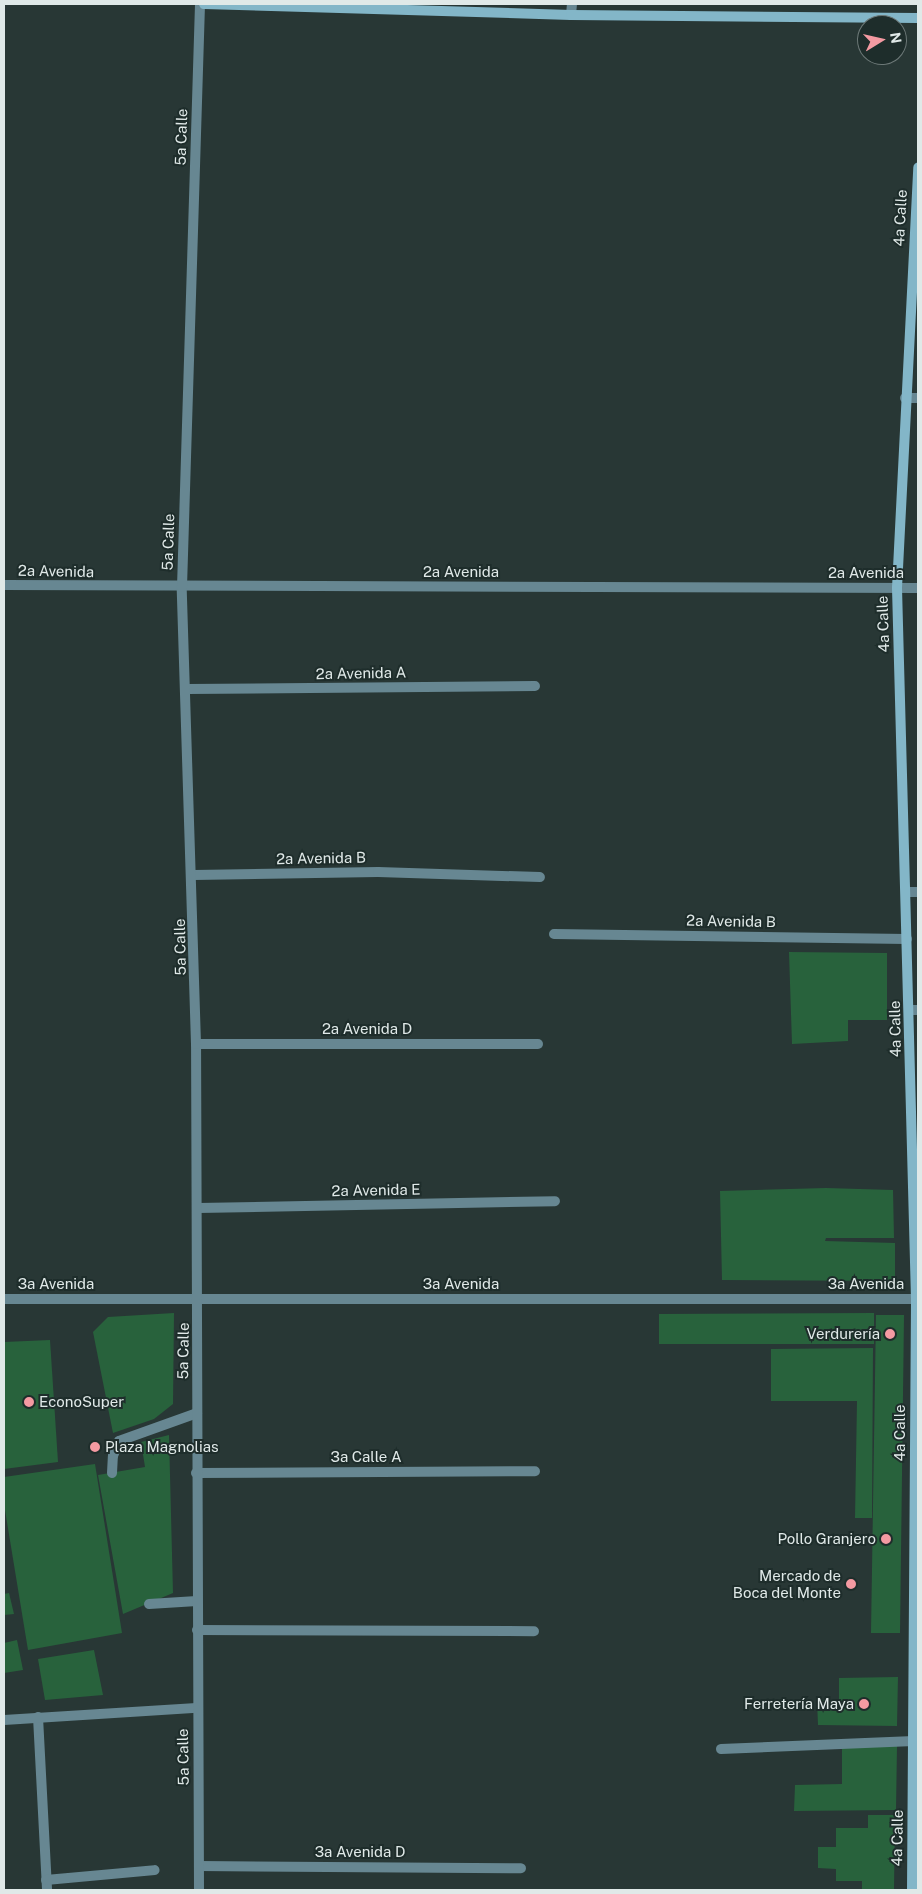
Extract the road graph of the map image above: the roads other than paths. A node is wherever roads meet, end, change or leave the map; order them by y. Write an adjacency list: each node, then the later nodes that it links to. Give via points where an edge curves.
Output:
1 (202, 4): 3 (main road); 10 (street, 5a Calle)
2 (572, 4): 4 (street)
3 (350, 6): 4 (main road)
4 (571, 15): 5 (main road)
5 (918, 18)
6 (918, 168): 7 (main road, 4a Calle)
7 (905, 398): 8 (street); 11 (main road, 4a Calle)
8 (918, 398)
9 (4, 585): 10 (street, 2a Avenida)
10 (182, 587): 11 (street, 2a Avenida); 14 (street, 5a Calle)
11 (897, 588): 12 (street, 2a Avenida); 17 (main road, 4a Calle)
12 (918, 588)
13 (535, 686): 14 (street, 2a Avenida A)
14 (187, 689): 15 (street, 5a Calle)
15 (194, 875): 16 (street, 2a Avenida B, via 378,872); 22 (street, 5a Calle)
16 (540, 877)
17 (906, 892): 18 (street); 20 (main road, 4a Calle)
18 (918, 892)
19 (554, 934): 20 (street, 2a Avenida B)
20 (907, 939): 21 (main road, 4a Calle)
21 (914, 1010): 27 (main road, 4a Calle)
22 (196, 1044): 23 (street, 2a Avenida D); 25 (street, 5a Calle)
23 (538, 1044)
24 (555, 1201): 25 (street, 2a Avenida E)
25 (198, 1208): 26 (street, 5a Calle)
26 (200, 1299): 27 (street, 3a Avenida); 28 (street, 3a Avenida); 29 (street, 5a Calle)
27 (917, 1299): 30 (main road, 4a Calle)
28 (4, 1300)
29 (197, 1413): 32 (street, via 120,1441 113,1456); 33 (street, 5a Calle)
30 (917, 1419): 34 (main road, 4a Calle)
31 (535, 1471): 33 (street, 3a Calle A)
32 (112, 1473)
33 (196, 1473): 35 (street, 5a Calle)
34 (917, 1553): 39 (main road, 4a Calle)
35 (197, 1601): 36 (street); 37 (street, 5a Calle)
36 (150, 1604)
37 (197, 1630): 38 (street); 40 (street, 5a Calle)
38 (534, 1631)
39 (916, 1673): 43 (main road, 4a Calle)
40 (197, 1708): 41 (street); 45 (street, 5a Calle)
41 (38, 1718): 42 (street); 49 (street)
42 (4, 1720)
43 (914, 1741): 44 (street); 46 (main road, 4a Calle)
44 (721, 1749)
45 (199, 1866): 47 (street, 3a Avenida D); 50 (street, 5a Calle)
46 (915, 1866): 51 (main road, 4a Calle)
47 (521, 1868)
48 (156, 1870): 49 (street)
49 (47, 1885)
50 (199, 1890)
51 (912, 1890)

